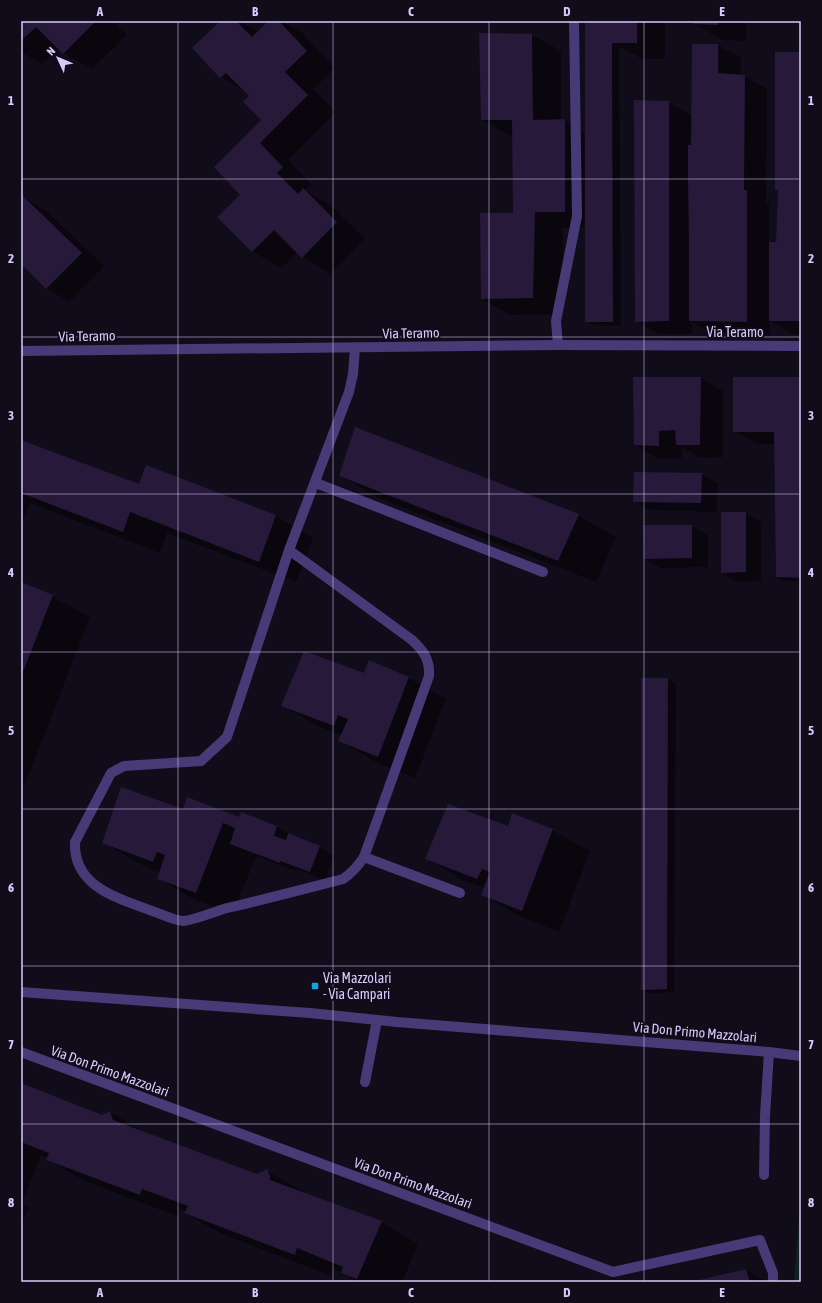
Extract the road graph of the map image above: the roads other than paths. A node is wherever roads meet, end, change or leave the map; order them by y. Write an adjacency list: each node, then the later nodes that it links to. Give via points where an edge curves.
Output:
1 (574, 21): 2 (street, via 577,216 556,321)
2 (558, 345): 3 (street, Via Teramo); 4 (street, Via Teramo)
3 (801, 346)
4 (355, 348): 5 (street, Via Teramo); 6 (street, via 349,392)
5 (21, 351)
6 (316, 483): 7 (street); 8 (street)
7 (289, 550): 9 (street, via 412,640 419,646 430,666 429,676); 9 (street, via 227,736 201,761 124,766 111,773 75,842 74,853 83,874 93,884 121,899 182,922 343,879 355,870)
8 (543, 572)
9 (364, 857): 10 (street)
10 (460, 894)
11 (21, 992): 12 (street, Via Don Primo Mazzolari)
12 (376, 1020): 14 (street, Via Don Primo Mazzolari); 16 (street)
13 (21, 1052): 18 (street, Via Don Primo Mazzolari, via 613,1272 760,1240 773,1273)
14 (769, 1052): 15 (street, Via Don Primo Mazzolari); 17 (street, Via Don Primo Mazzolari)
15 (801, 1056)
16 (365, 1082)
17 (764, 1175)
18 (773, 1282)

